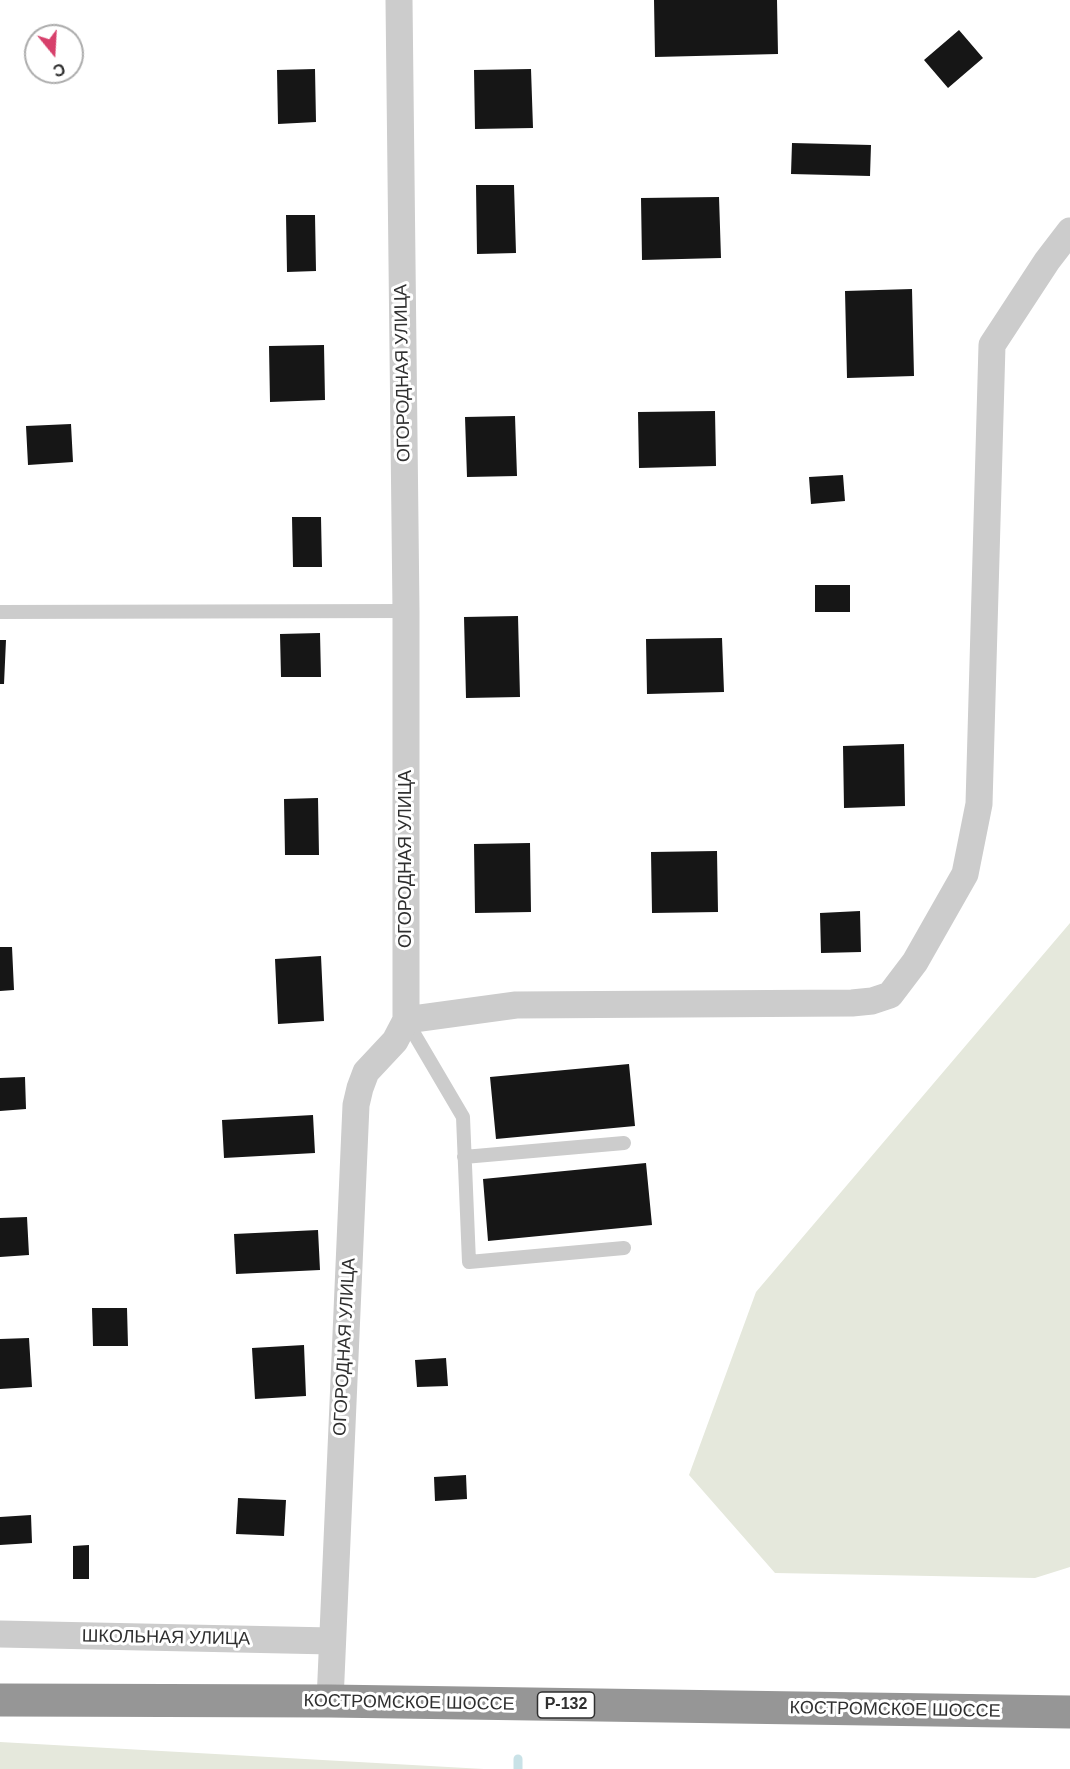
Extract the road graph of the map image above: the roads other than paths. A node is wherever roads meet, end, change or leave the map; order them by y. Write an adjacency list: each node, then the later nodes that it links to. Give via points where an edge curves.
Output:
1 (399, 0): 3 (street, ОГОРОДНАЯ УЛИЦА)
2 (1070, 231): 5 (street, via 992,345 979,804 965,874 915,962 890,995 852,1003 516,1005)
3 (406, 611): 4 (lane); 5 (street, ОГОРОДНАЯ УЛИЦА)
4 (0, 612)
5 (406, 1020): 7 (lane, via 463,1117); 10 (street, ОГОРОДНАЯ УЛИЦА, via 395,1041 366,1072 356,1105)
6 (624, 1143): 7 (lane)
7 (464, 1157): 8 (lane, via 469,1262)
8 (624, 1248)
9 (0, 1634): 10 (street, ШКОЛЬНАЯ УЛИЦА)
10 (332, 1641): 12 (street, ОГОРОДНАЯ УЛИЦА)
11 (0, 1700): 12 (highway, КОСТРОМСКОЕ ШОССЕ / Р-132)
12 (330, 1701): 13 (highway, КОСТРОМСКОЕ ШОССЕ / Р-132)
13 (1070, 1712)

